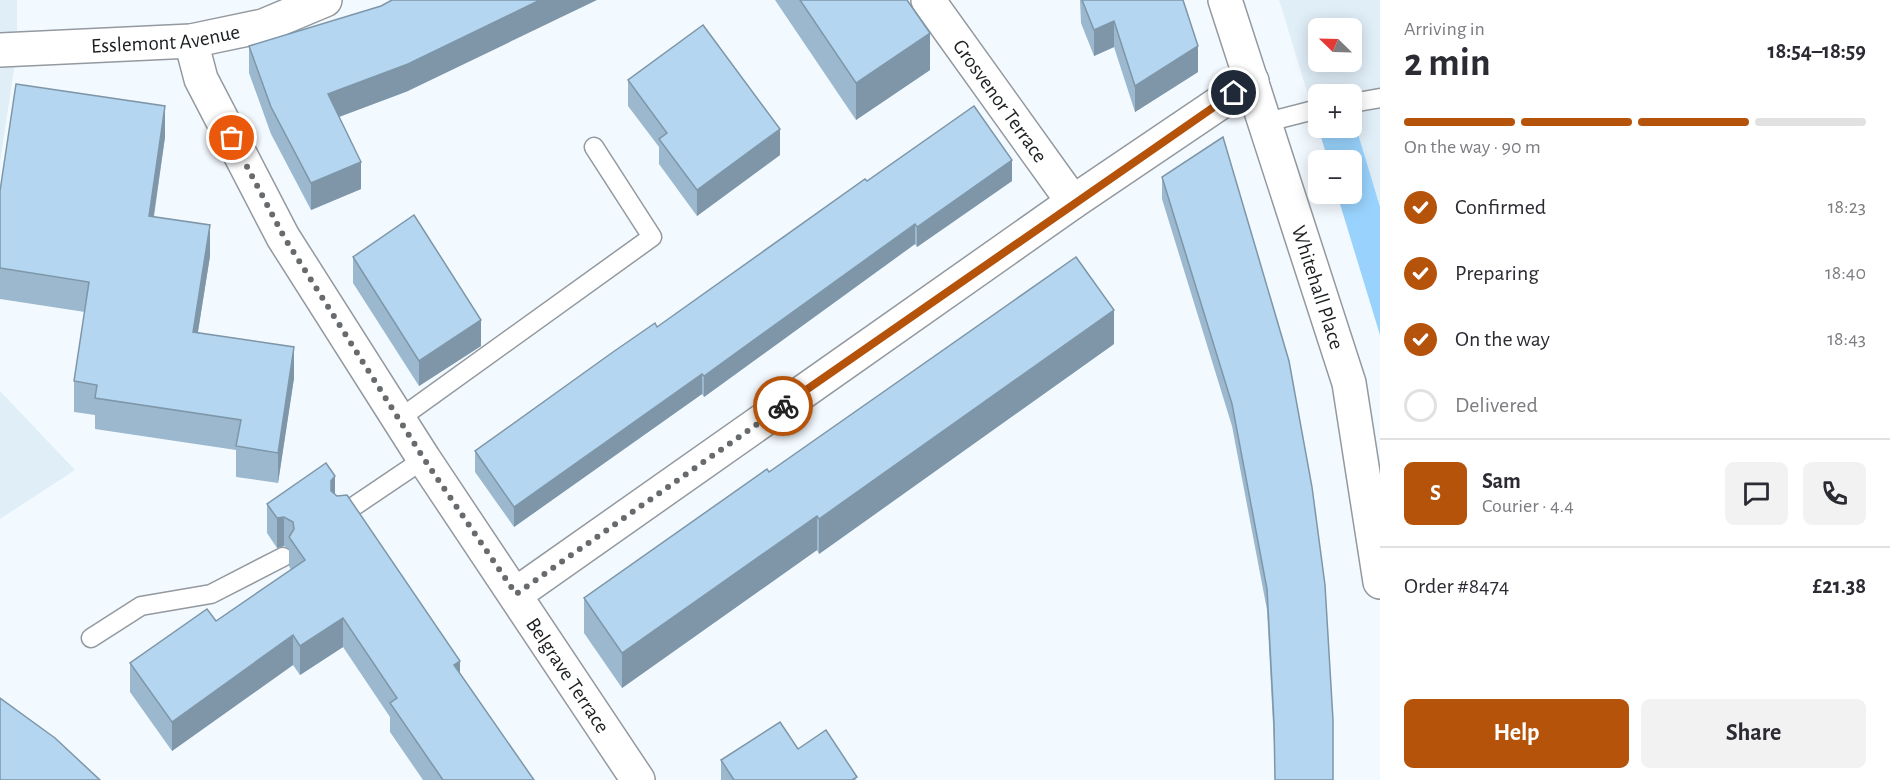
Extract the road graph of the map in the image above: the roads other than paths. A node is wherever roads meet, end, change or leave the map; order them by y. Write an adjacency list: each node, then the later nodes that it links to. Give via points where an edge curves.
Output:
1 (325, 0): 4 (street, Esslemont Avenue, via 263,26)
2 (928, 0): 12 (street, Grosvenor Terrace)
3 (1225, 0): 6 (street, Whitehall Place)
4 (191, 41): 5 (street, Esslemont Avenue); 13 (street, Belgrave Terrace, via 201,79 284,237)
5 (0, 50)
6 (1252, 81): 10 (street, Whitehall Place); 12 (street)
7 (1380, 98): 8 (lane)
8 (1362, 101)
9 (1308, 112): 10 (lane)
10 (1267, 122): 17 (street, Whitehall Place, via 1349,383)
11 (594, 147): 13 (lane, via 652,237)
12 (1073, 202): 18 (street)
13 (399, 419): 14 (street, Belgrave Terrace)
14 (424, 459): 15 (lane); 18 (street, Belgrave Terrace)
15 (341, 515)
16 (283, 556): 19 (lane, via 211,594 141,606)
17 (1380, 582)
18 (516, 594): 20 (street, Belgrave Terrace)
19 (91, 638)
20 (638, 780)

